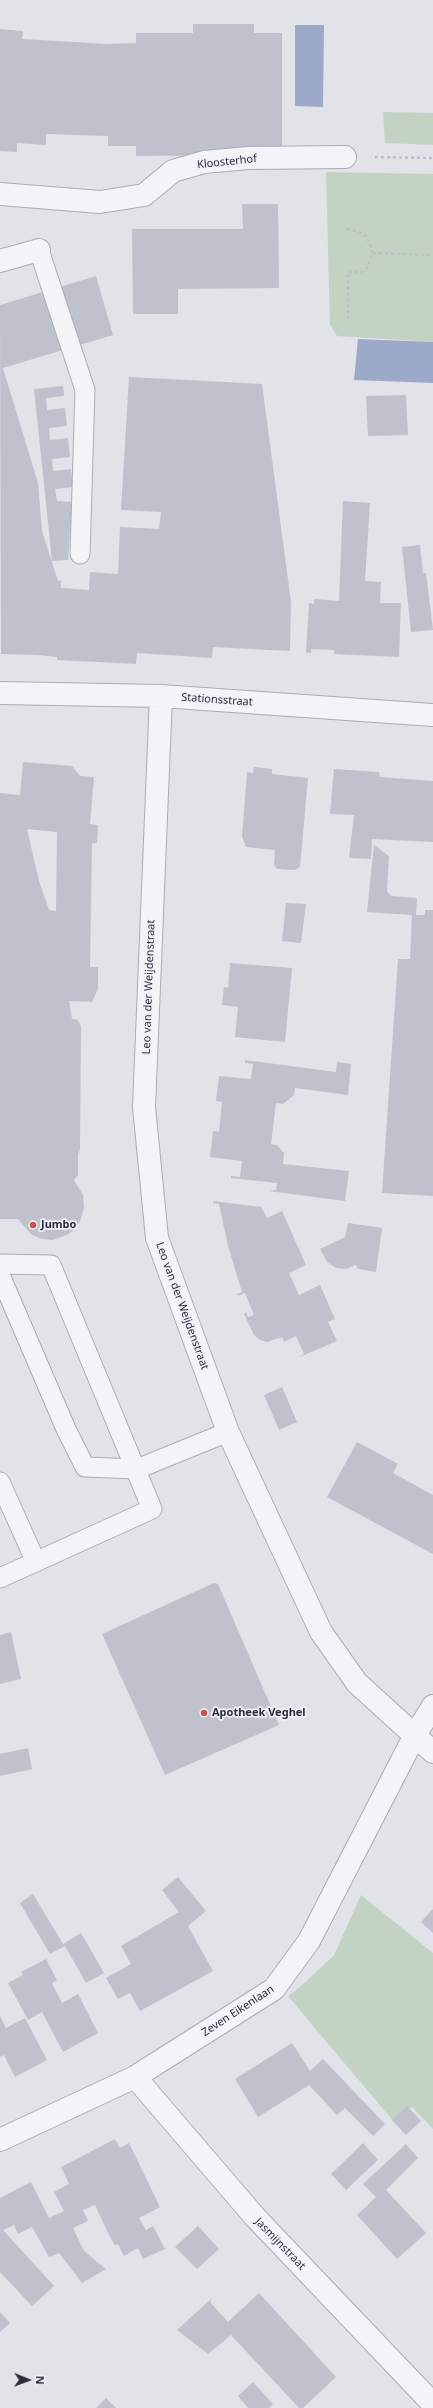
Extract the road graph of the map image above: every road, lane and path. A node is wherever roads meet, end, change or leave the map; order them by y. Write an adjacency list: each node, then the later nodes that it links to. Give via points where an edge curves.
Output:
1 (345, 157): 2 (path); 3 (street, Kloosterhof, via 248,158 204,162 173,171 144,195 100,202)
2 (433, 158)
3 (0, 194)
4 (347, 229): 6 (path, via 358,231 367,237)
5 (39, 250): 8 (street); 10 (lane, via 85,390)
6 (373, 253): 7 (path); 9 (path, via 367,268 361,272 348,272)
7 (433, 255)
8 (0, 261)
9 (348, 319)
10 (80, 554)
11 (0, 693): 12 (street, Stationsstraat)
12 (161, 696): 13 (street, Stationsstraat); 16 (street, Leo van der Weijdenstraat, via 144,1107 157,1238)
13 (433, 715)
14 (0, 1264): 17 (lane, via 50,1265)
15 (0, 1275): 17 (lane, via 85,1467)
16 (228, 1432): 17 (lane); 22 (street, Leo van der Weijdenstraat, via 321,1632 357,1683)
17 (137, 1469): 19 (lane, via 152,1509)
18 (0, 1482): 19 (lane)
19 (36, 1562): 20 (lane)
20 (0, 1578)
21 (433, 1706): 22 (street, Zeven Eikenlaan)
22 (414, 1735): 23 (street, Leo van der Weijdenstraat); 24 (street, Zeven Eikenlaan, via 309,1941 274,1989)
23 (433, 1752)
24 (135, 2077): 25 (street, Zeven Eikenlaan); 26 (street, Jasmijnstraat, via 255,2217)
25 (0, 2140)
26 (433, 2404)

